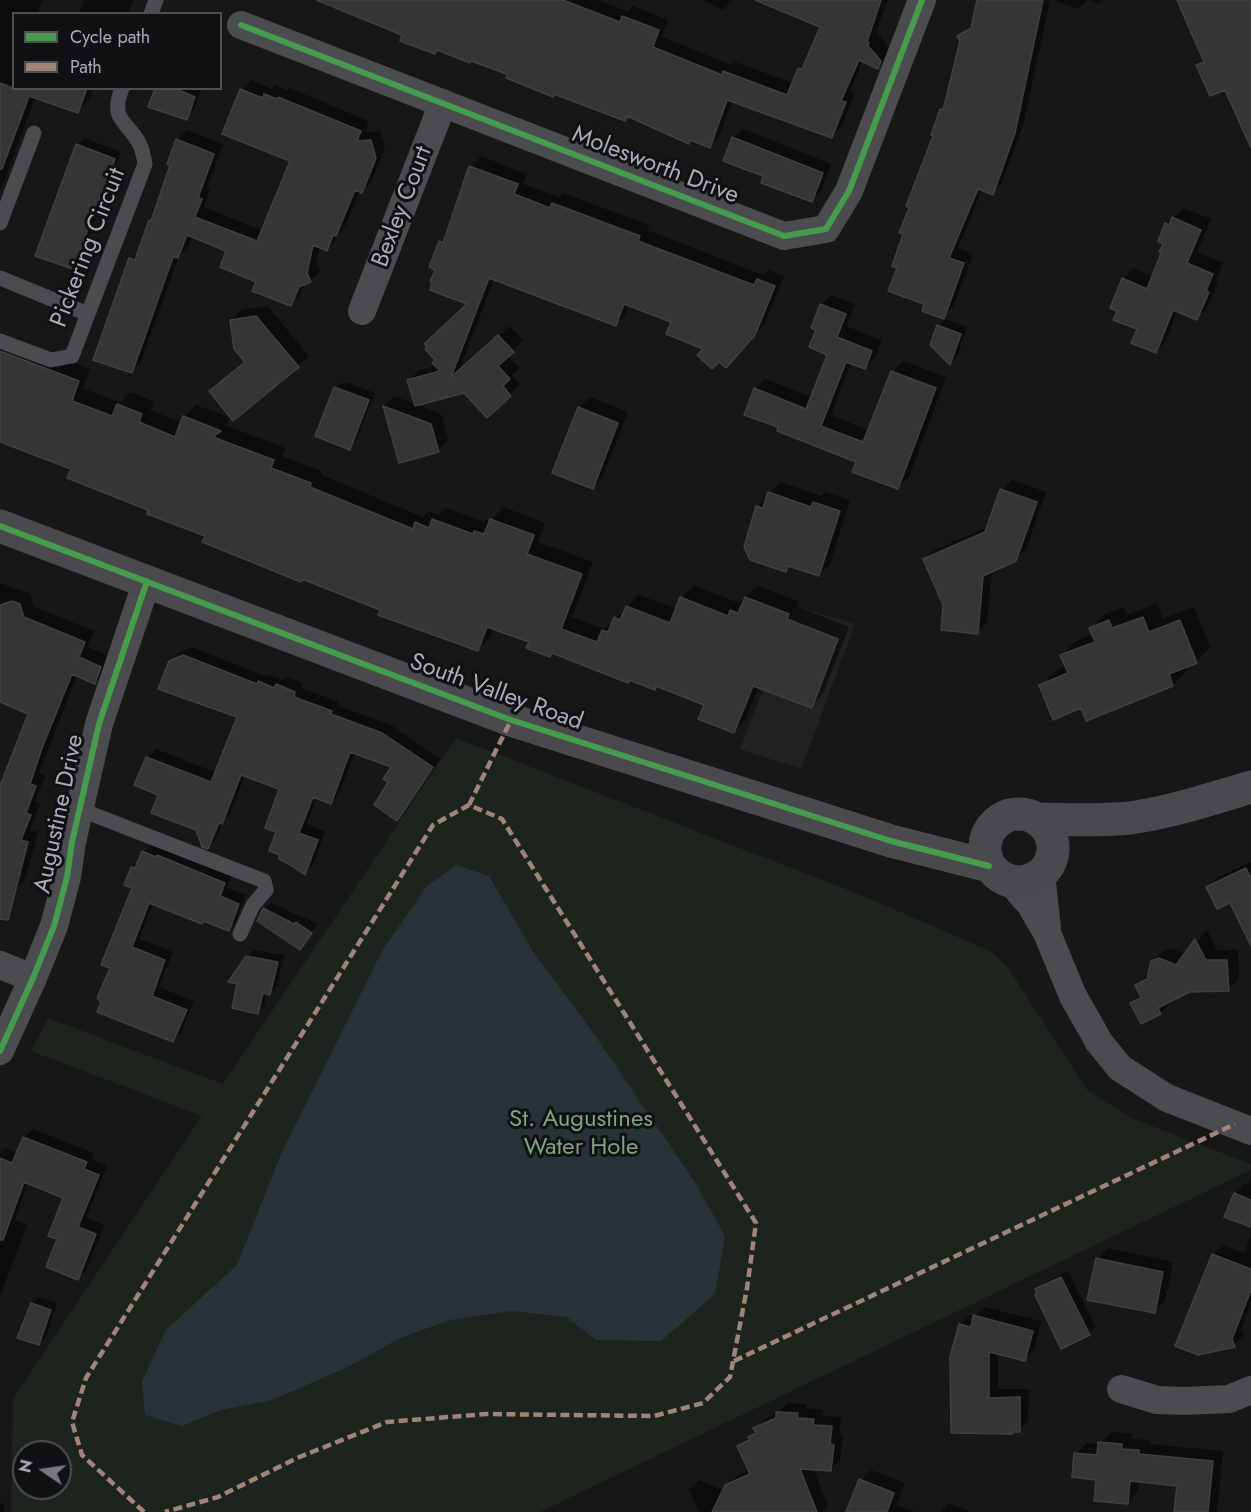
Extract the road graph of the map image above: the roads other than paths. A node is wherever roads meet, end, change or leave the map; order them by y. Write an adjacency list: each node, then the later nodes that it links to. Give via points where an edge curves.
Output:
1 (922, 0): 4 (street, Molesworth Drive, via 849,191 826,229 784,236)
2 (241, 25): 4 (street, Molesworth Drive)
3 (121, 90): 9 (lane, Pickering Circuit, via 118,116 140,145 146,164)
4 (443, 103): 8 (street, Bexley Court)
5 (34, 134): 6 (lane)
6 (0, 223)
7 (0, 278): 9 (lane)
8 (362, 311)
9 (88, 314): 10 (lane, Pickering Circuit, via 72,356 51,360)
10 (0, 341)
11 (0, 526): 12 (main road, South Valley Road)
12 (147, 581): 14 (street, Augustine Drive, via 99,724); 18 (main road, South Valley Road, via 511,720)
13 (1251, 787): 15 (main road, South Valley Road, via 1191,806)
14 (80, 809): 20 (lane, via 264,881 266,890 253,905); 22 (street, Augustine Drive, via 54,926)
15 (1129, 818): 16 (main road, South Valley Road); 19 (main road, South Valley Road, via 1082,835)
16 (1037, 819): 17 (main road, South Valley Road, via 1012,814); 19 (main road, via 1051,836 1053,849)
17 (988, 833): 18 (main road, South Valley Road, via 946,841); 19 (main road, via 984,850)
18 (891, 841): 19 (main road, South Valley Road)
19 (1023, 871): 24 (street, via 1046,900 1047,933 1073,996 1099,1042 1120,1068 1167,1098)
20 (240, 934)
21 (0, 965): 22 (street)
22 (33, 978): 23 (street, Augustine Drive)
23 (0, 1051)
24 (1251, 1131)
25 (1121, 1389): 26 (street, via 1157,1400 1184,1401 1229,1399)
26 (1251, 1390)

